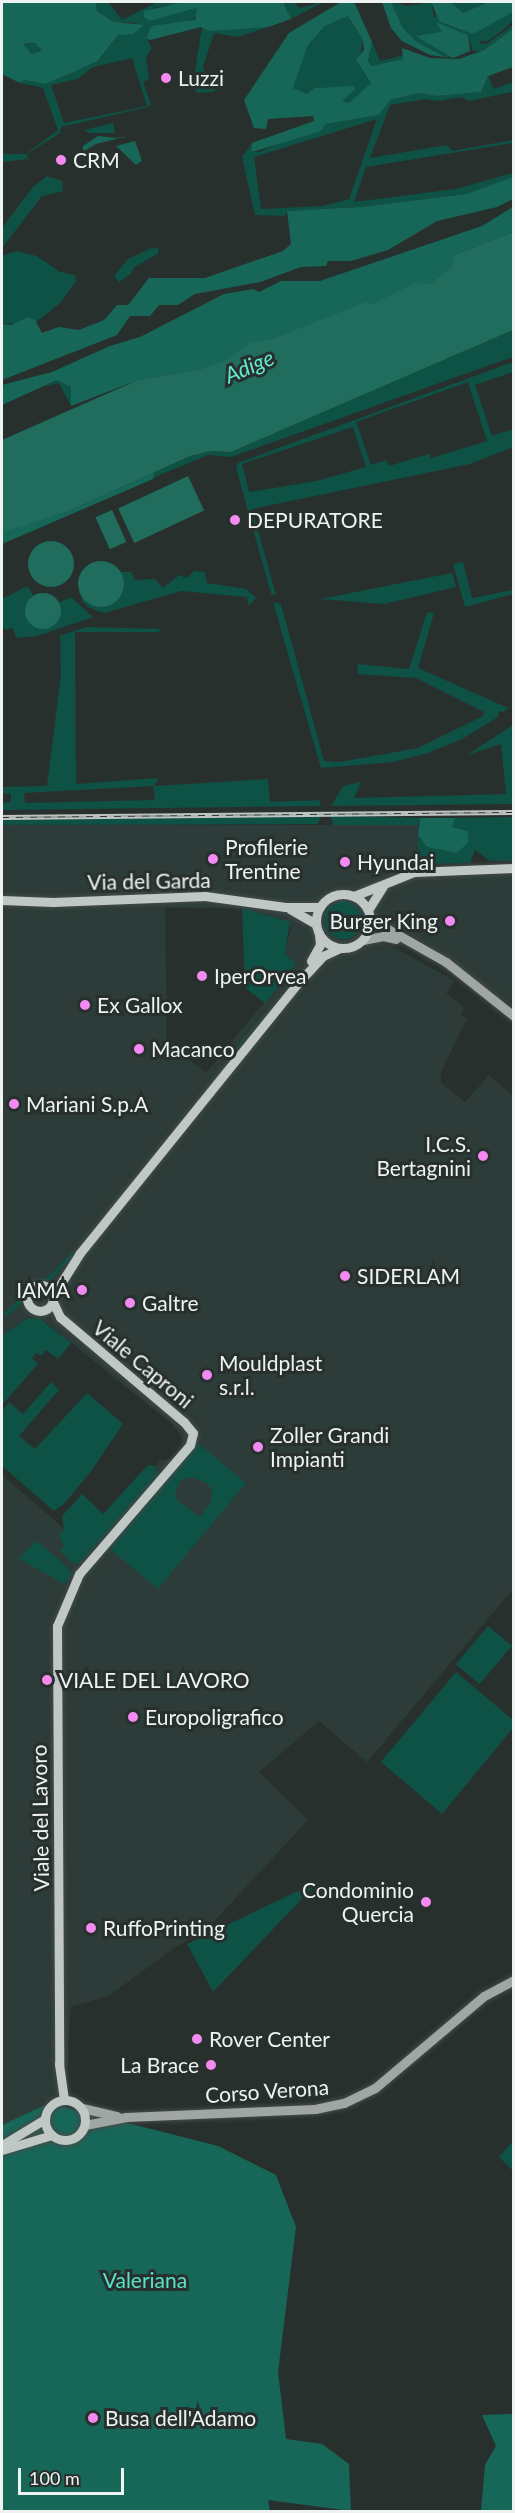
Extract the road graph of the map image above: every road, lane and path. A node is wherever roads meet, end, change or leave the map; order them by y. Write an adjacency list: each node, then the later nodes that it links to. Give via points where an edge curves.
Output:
1 (513, 868): 2 (main road, Via del Garda, via 424,871)
2 (389, 880): 3 (main road, Via del Garda); 7 (main road)
3 (354, 896): 6 (main road, Via del Garda, via 335,895); 7 (main road)
4 (2, 901): 5 (main road, Via del Garda, via 205,896)
5 (285, 907): 6 (main road, Via del Garda); 8 (main road, Via del Garda)
6 (320, 907): 8 (main road)
7 (369, 914): 9 (main road); 10 (main road)
8 (317, 929): 11 (main road, Via del Garda, via 328,944); 12 (main road, via 320,945)
9 (363, 940): 10 (main road, via 383,936); 11 (main road)
10 (411, 943): 13 (main road, via 462,973)
11 (340, 948): 12 (main road, via 323,956)
12 (296, 985): 14 (main road)
13 (513, 1016)
14 (60, 1279): 15 (main road); 16 (main road)
15 (44, 1286): 16 (main road, Viale Caproni); 17 (main road, via 32,1288 28,1297 31,1307)
16 (53, 1299): 17 (main road); 18 (main road, Viale Caproni)
17 (42, 1311): 18 (main road, Viale Caproni)
18 (60, 1317): 19 (main road, Viale Caproni, via 184,1422 193,1433)
19 (190, 1445): 21 (main road, Viale del Lavoro, via 79,1574 60,1615 56,1637 59,2064)
20 (513, 1980): 23 (main road, Corso Verona, via 484,1996 375,2088 344,2103 315,2109)
21 (64, 2100): 22 (main road); 24 (main road, via 51,2106)
22 (82, 2108): 23 (main road); 25 (main road)
23 (126, 2117): 25 (main road)
24 (45, 2119): 26 (main road); 27 (main road)
25 (85, 2125): 26 (main road, via 71,2140)
26 (52, 2135): 28 (main road)
27 (2, 2145)
28 (2, 2150)

